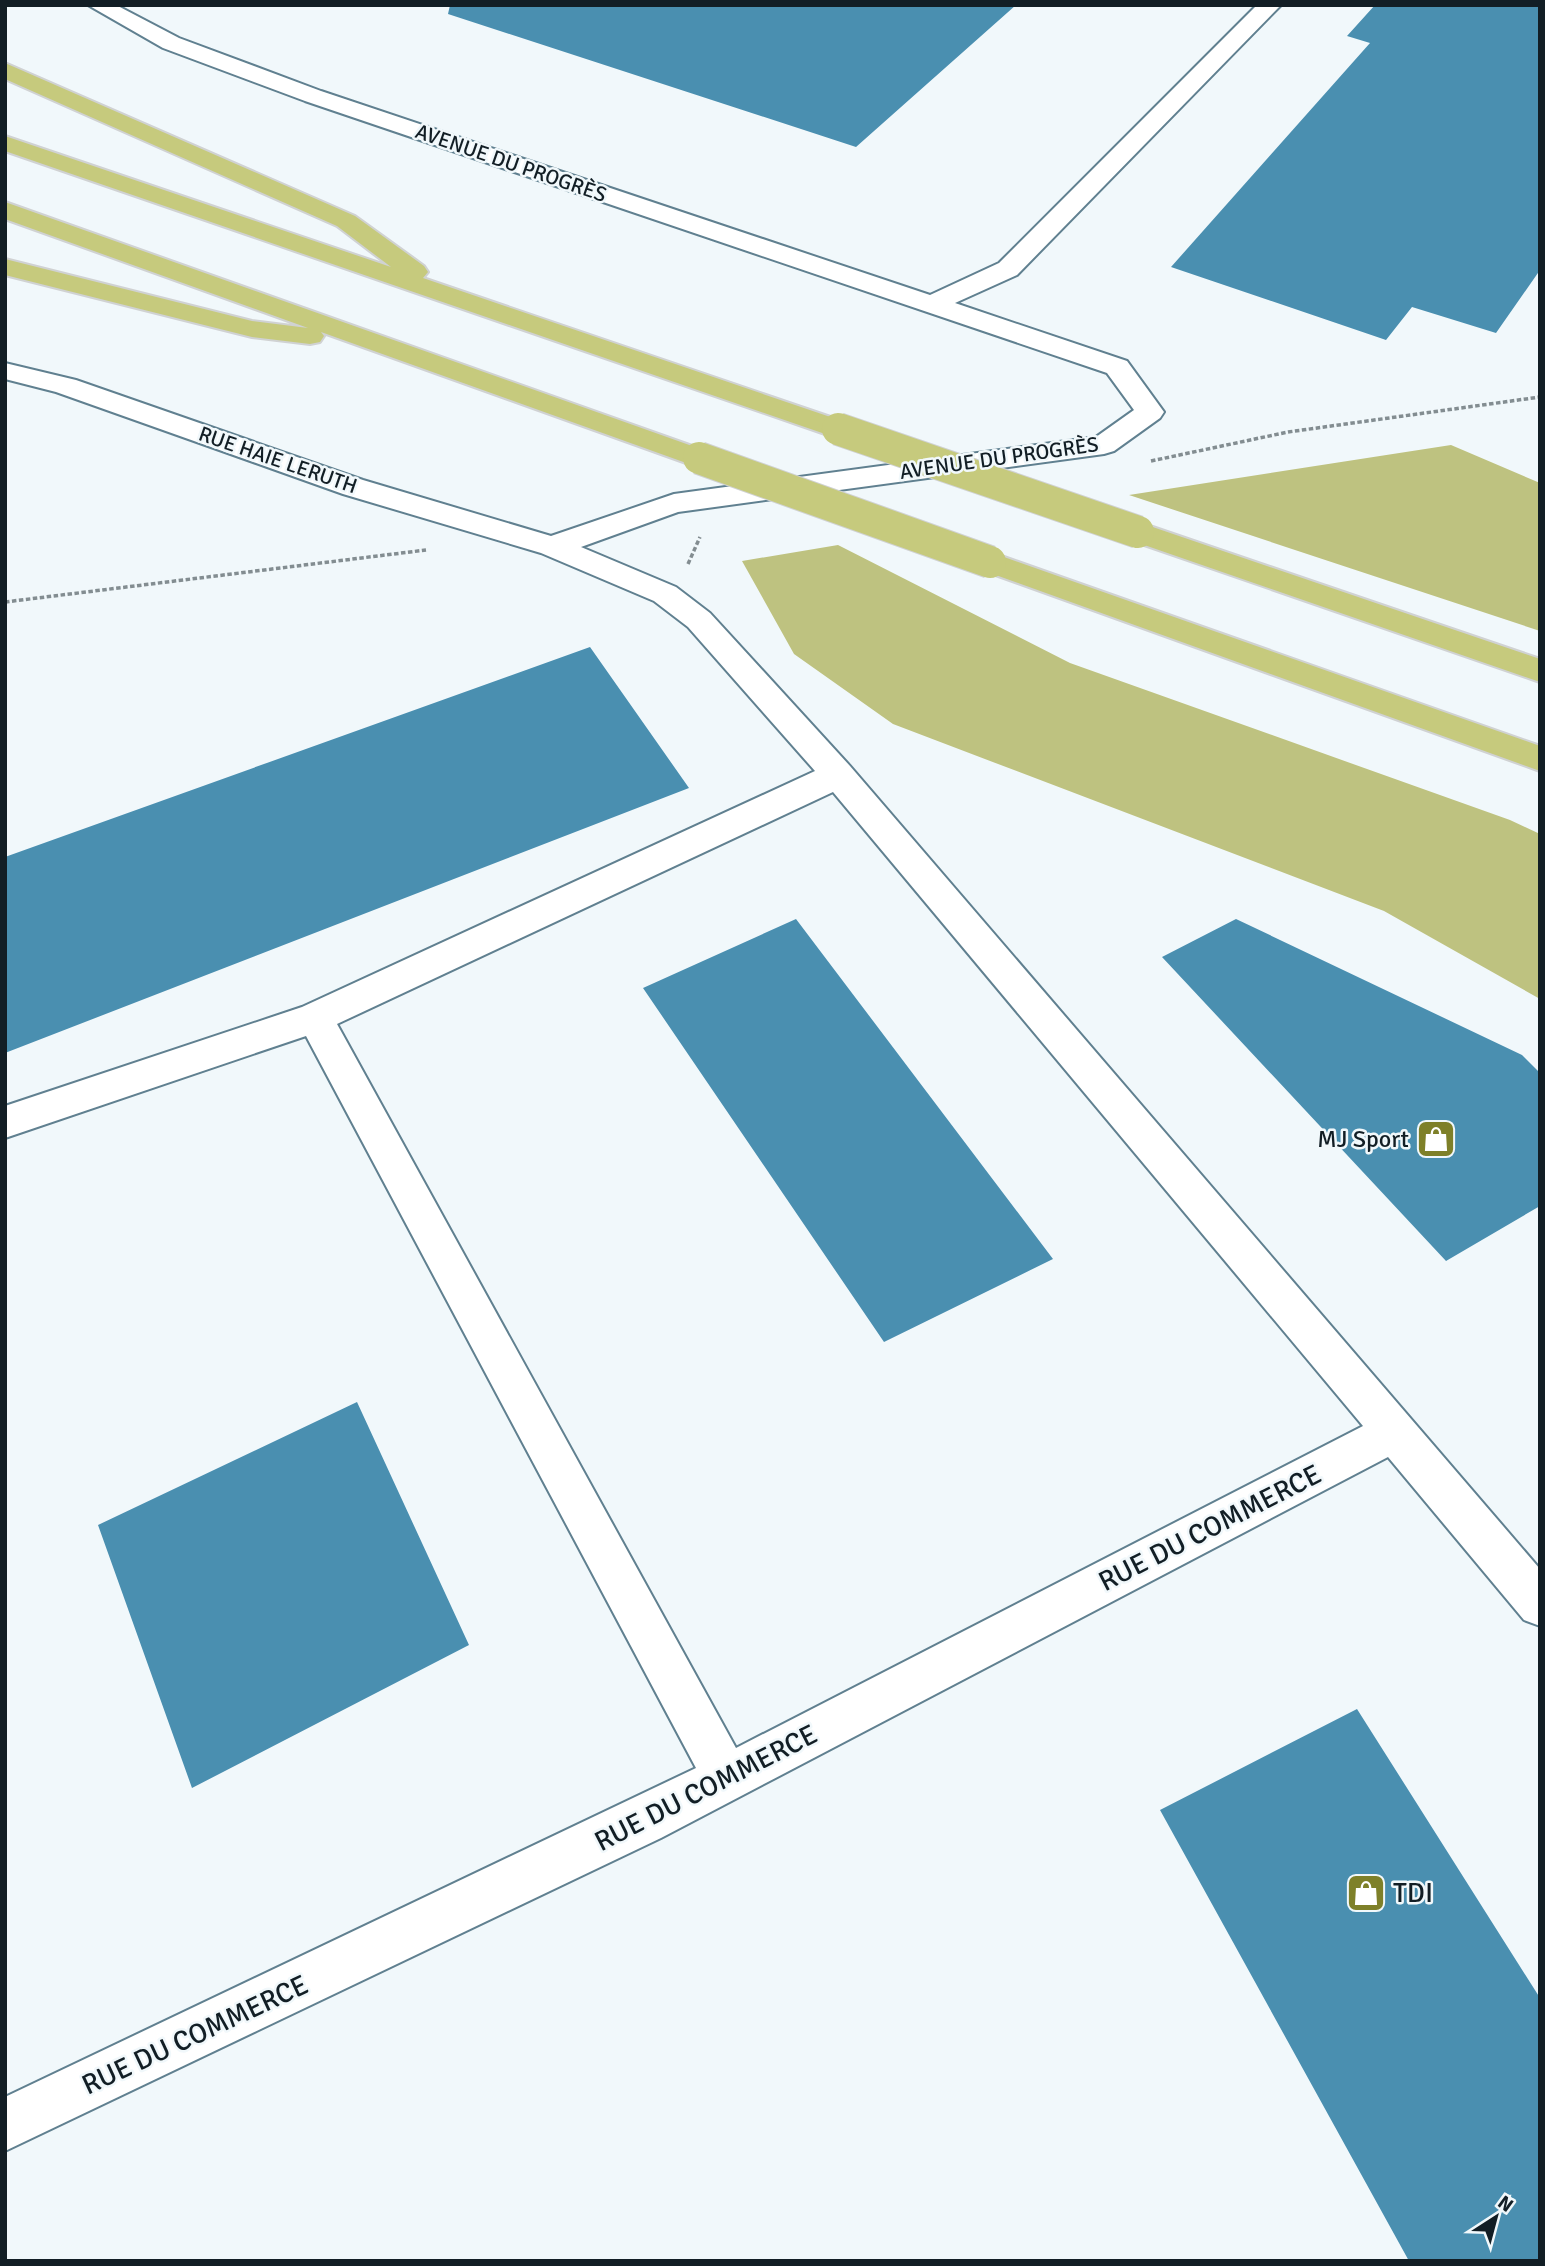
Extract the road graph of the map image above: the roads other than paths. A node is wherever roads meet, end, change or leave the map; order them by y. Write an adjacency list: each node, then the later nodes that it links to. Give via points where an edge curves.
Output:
1 (99, 5): 8 (street, AVENUE DU PROGRÈS, via 171,43 313,96)
2 (1270, 5): 8 (street, via 1008,269)
3 (5, 70): 7 (highway, via 346,221)
4 (5, 143): 7 (highway)
5 (5, 210): 9 (highway)
6 (5, 267): 9 (highway, via 252,329)
7 (445, 294): 12 (highway, bridge)
8 (930, 305): 11 (street, AVENUE DU PROGRÈS, via 1118,367 1150,412 1104,445 674,503)
9 (377, 343): 13 (highway, bridge)
10 (5, 370): 11 (street, RUE HAIE LERUTH, via 66,386 354,487)
11 (552, 546): 14 (street, RUE HAIE LERUTH, via 665,594 699,620)
12 (1540, 671)
13 (1540, 759)
14 (838, 775): 15 (street); 17 (street, RUE HAIE LERUTH)
15 (315, 1018): 16 (street); 19 (street)
16 (5, 1122)
17 (1396, 1432): 18 (street, RUE HAIE LERUTH); 19 (street, RUE DU COMMERCE)
18 (1540, 1604)
19 (727, 1778): 20 (street, RUE DU COMMERCE)
20 (5, 2125)

